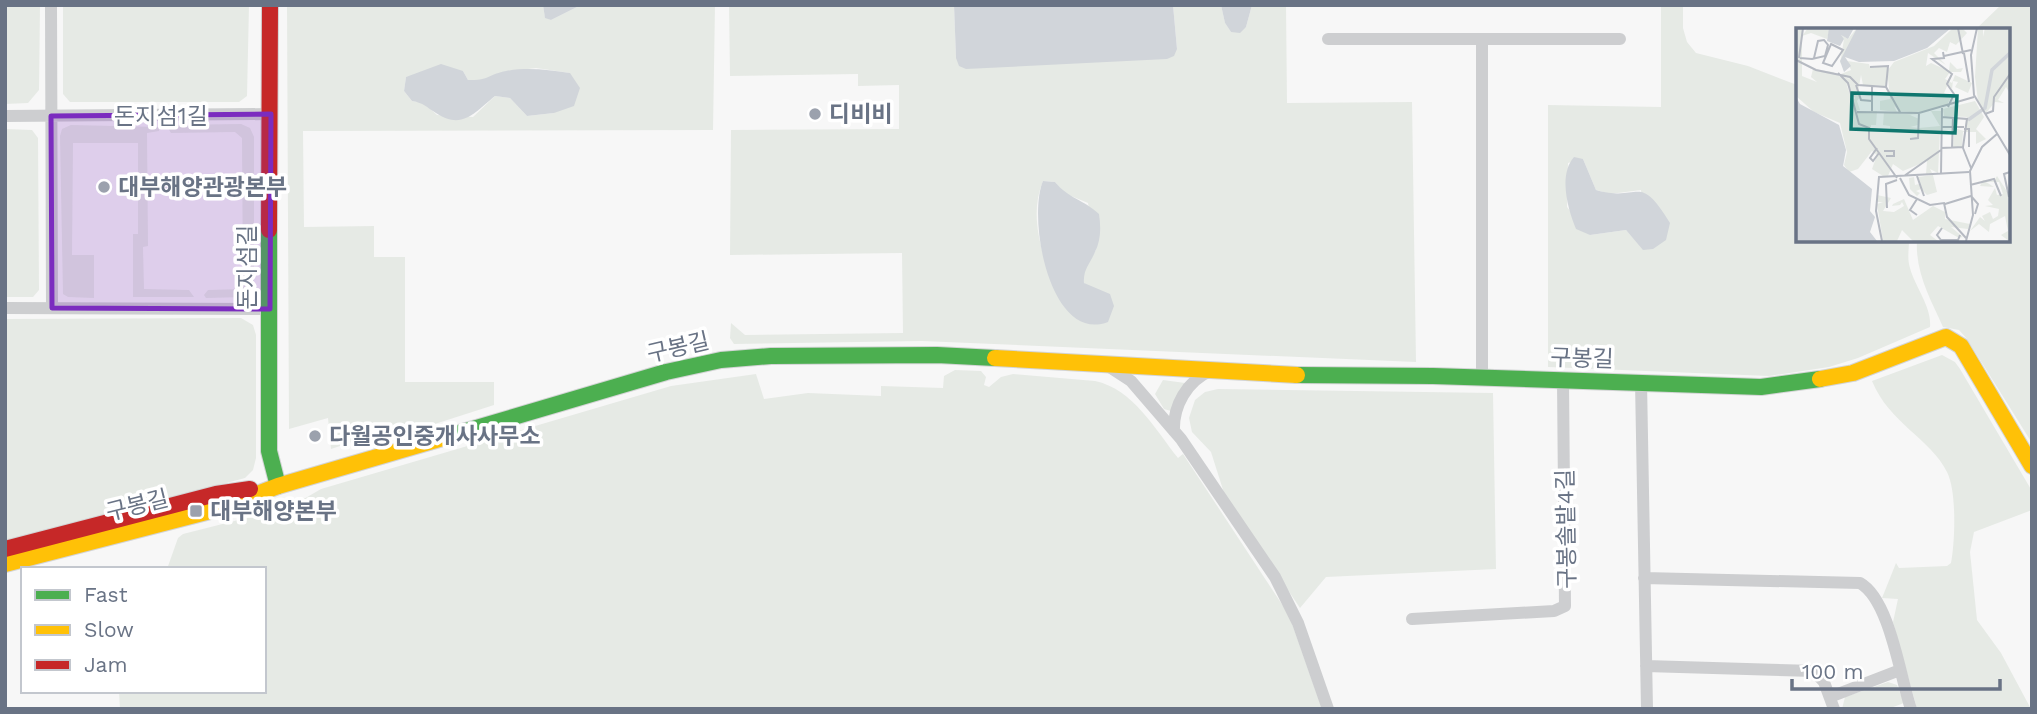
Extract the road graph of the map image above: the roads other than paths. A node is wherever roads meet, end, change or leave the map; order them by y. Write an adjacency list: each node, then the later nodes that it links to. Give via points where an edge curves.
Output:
1 (51, 5): 8 (street)
2 (270, 5): 6 (street, 돈지섬길)
3 (1328, 39): 4 (street)
4 (1482, 39): 5 (street); 14 (street)
5 (1619, 39)
6 (271, 114): 8 (street, 돈지섬1길); 11 (street, 돈지섬길)
7 (5, 116): 8 (street, 돈지섬1길)
8 (51, 116): 10 (street)
9 (5, 308): 10 (street)
10 (52, 308): 11 (street)
11 (270, 309): 19 (street, 돈지섬길, via 269,451)
12 (1104, 364): 13 (street, 구봉길); 17 (street, via 1131,382); 19 (street, 구봉길, via 937,355 721,360 559,401)
13 (1210, 371): 14 (street, 구봉길); 17 (street, via 1184,393)
14 (1482, 377): 15 (street, 구봉길)
15 (1563, 380): 16 (street, 구봉길); 23 (street, 구봉솔밭4길, via 1565,606 1554,611)
16 (1641, 382): 18 (street, 구봉길, via 1796,384 1853,373 1952,338); 22 (street)
17 (1174, 431): 27 (street, via 1284,592)
18 (2032, 466)
19 (278, 486): 20 (street, 구봉길, via 216,494); 21 (street, 구봉길, via 218,509)
20 (5, 549)
21 (5, 564)
22 (1644, 578): 24 (street); 25 (street, via 1860,583 1885,619)
23 (1412, 619)
24 (1646, 666): 26 (street, via 1814,671); 28 (street)
25 (1900, 670): 26 (street); 29 (street)
26 (1832, 703)
27 (1328, 709)
28 (1647, 709)
29 (1912, 709)

